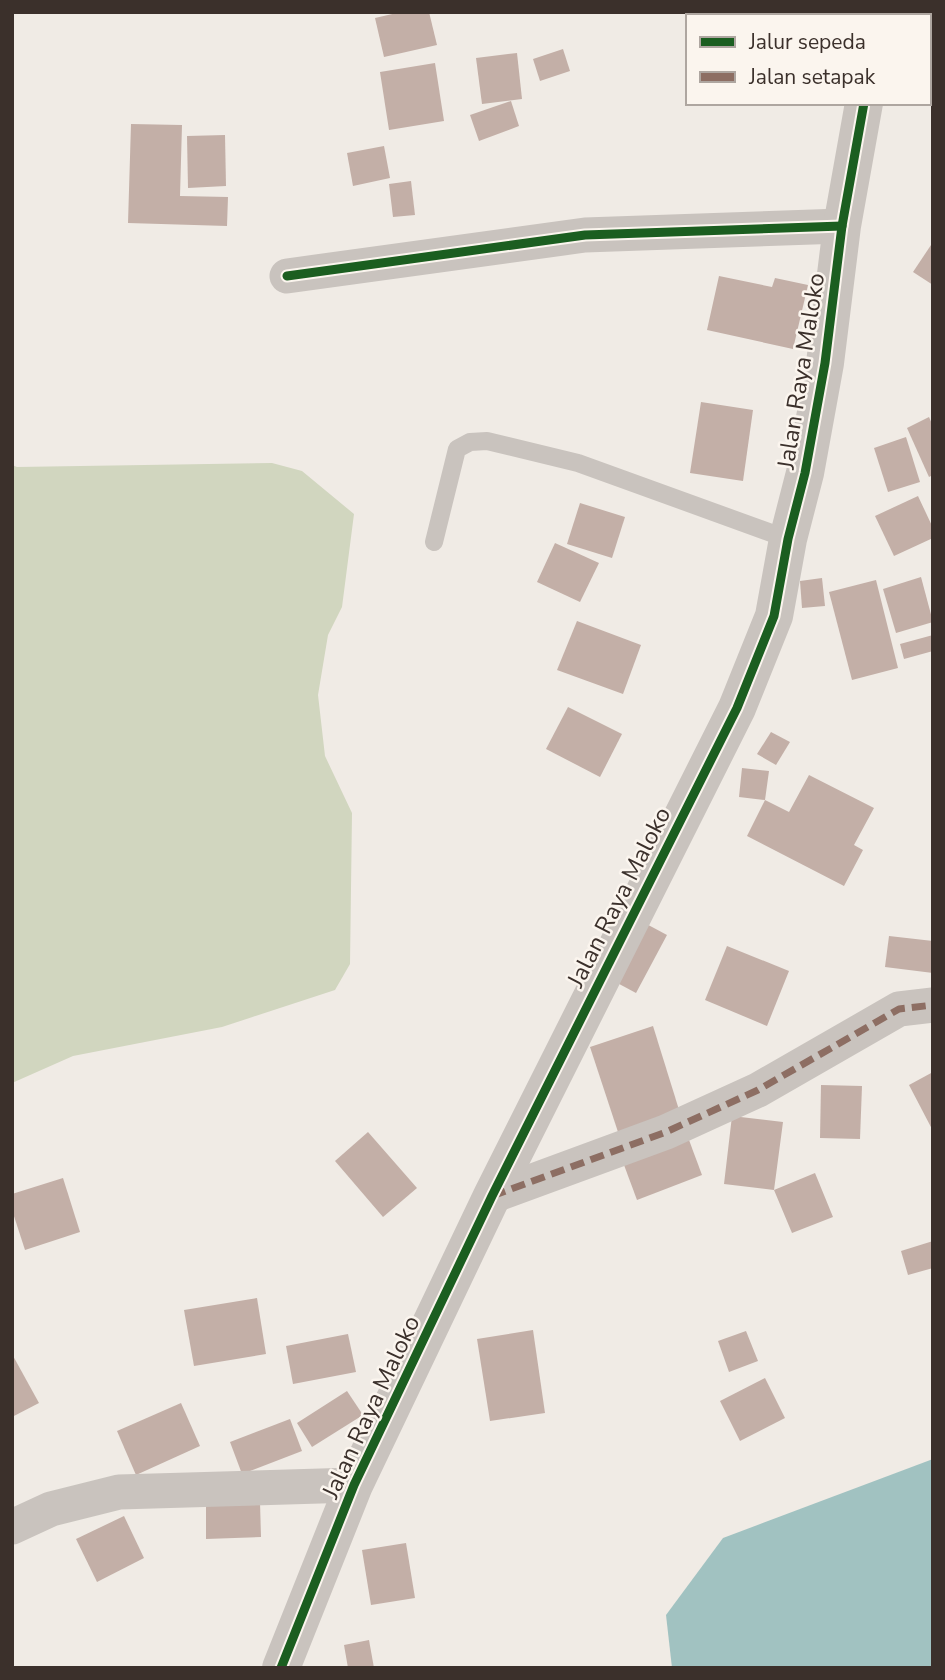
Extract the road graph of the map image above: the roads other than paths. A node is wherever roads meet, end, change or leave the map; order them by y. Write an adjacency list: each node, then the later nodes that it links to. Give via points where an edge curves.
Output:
1 (864, 105): 2 (street, Jalan Raya Maloko)
2 (842, 226): 3 (street, via 585,235); 4 (street, Jalan Raya Maloko, via 825,363)
3 (287, 276)
4 (788, 539): 5 (lane, via 578,463 487,441 457,449); 7 (street, Jalan Raya Maloko, via 774,616 737,708)
5 (434, 542)
6 (933, 1005): 7 (street, via 899,1009 758,1090 666,1132)
7 (492, 1196): 8 (street, Jalan Raya Maloko)
8 (354, 1485): 9 (street, via 119,1492 51,1509); 10 (street, Jalan Raya Maloko)
9 (12, 1527)
10 (281, 1668)

